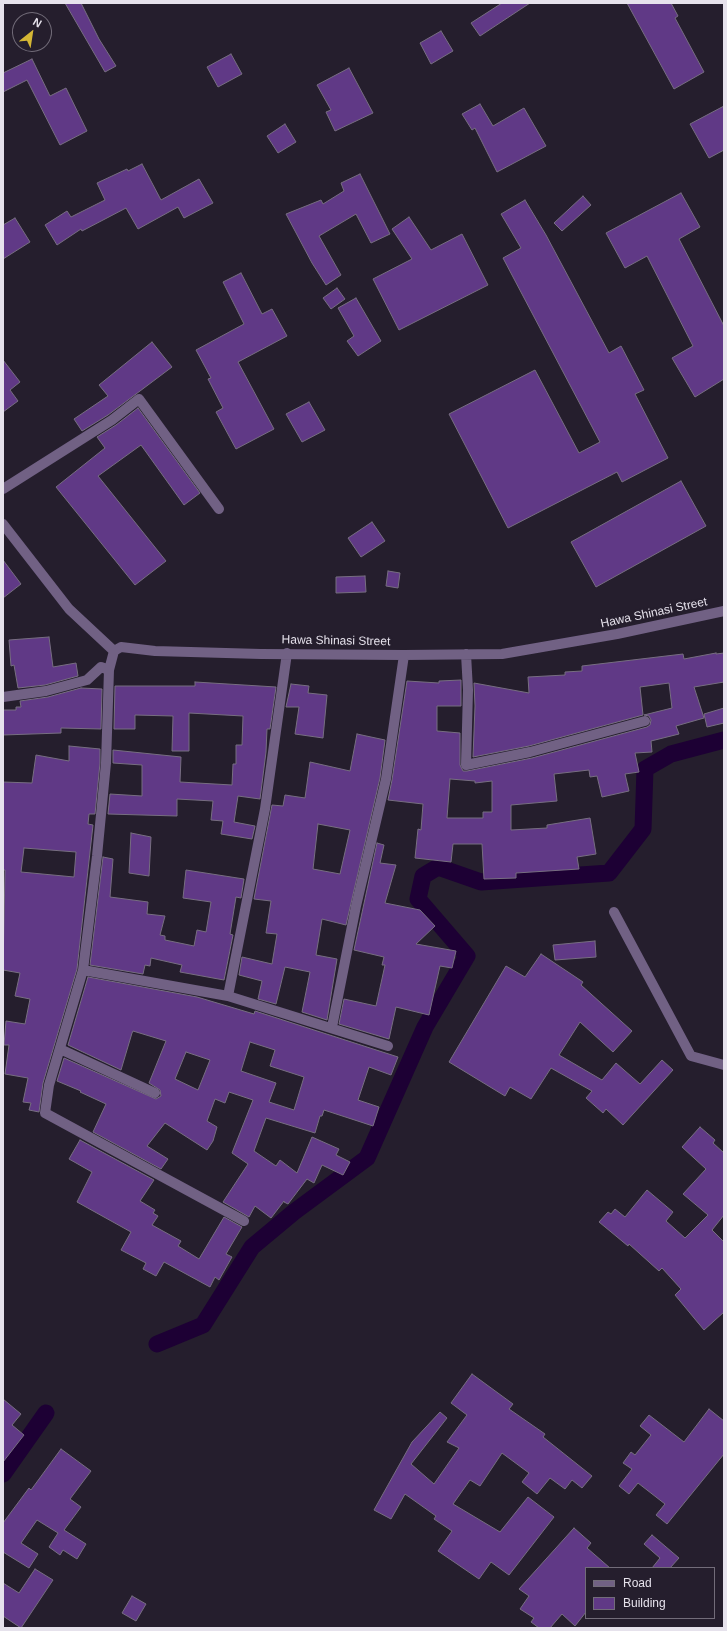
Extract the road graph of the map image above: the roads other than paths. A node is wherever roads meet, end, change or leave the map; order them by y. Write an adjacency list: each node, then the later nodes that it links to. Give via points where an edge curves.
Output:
1 (3, 489): 2 (street, via 112,420 139,399)
2 (219, 509)
3 (3, 524): 5 (street, via 69,609)
4 (724, 611): 7 (street, Hawa Shinasi Street, via 617,634 502,654)
5 (114, 651): 6 (street, Hawa Shinasi Street, via 121,647 155,651); 9 (street)
6 (287, 653): 8 (street, Hawa Shinasi Street); 14 (street, via 265,809)
7 (466, 654): 8 (street, Hawa Shinasi Street); 11 (street, via 466,765 530,752)
8 (404, 655): 15 (street, via 386,780 356,906)
9 (109, 670): 10 (street, via 101,667 87,680 46,691); 13 (street, via 106,763)
10 (3, 698)
11 (645, 721)
12 (614, 912): 18 (street, via 691,1056)
13 (83, 970): 14 (street); 17 (street)
14 (228, 996): 15 (street)
15 (332, 1027): 16 (street)
16 (388, 1046)
17 (60, 1049): 19 (street); 20 (street, via 49,1085 45,1113)
18 (724, 1065)
19 (155, 1094)
20 (244, 1221)

